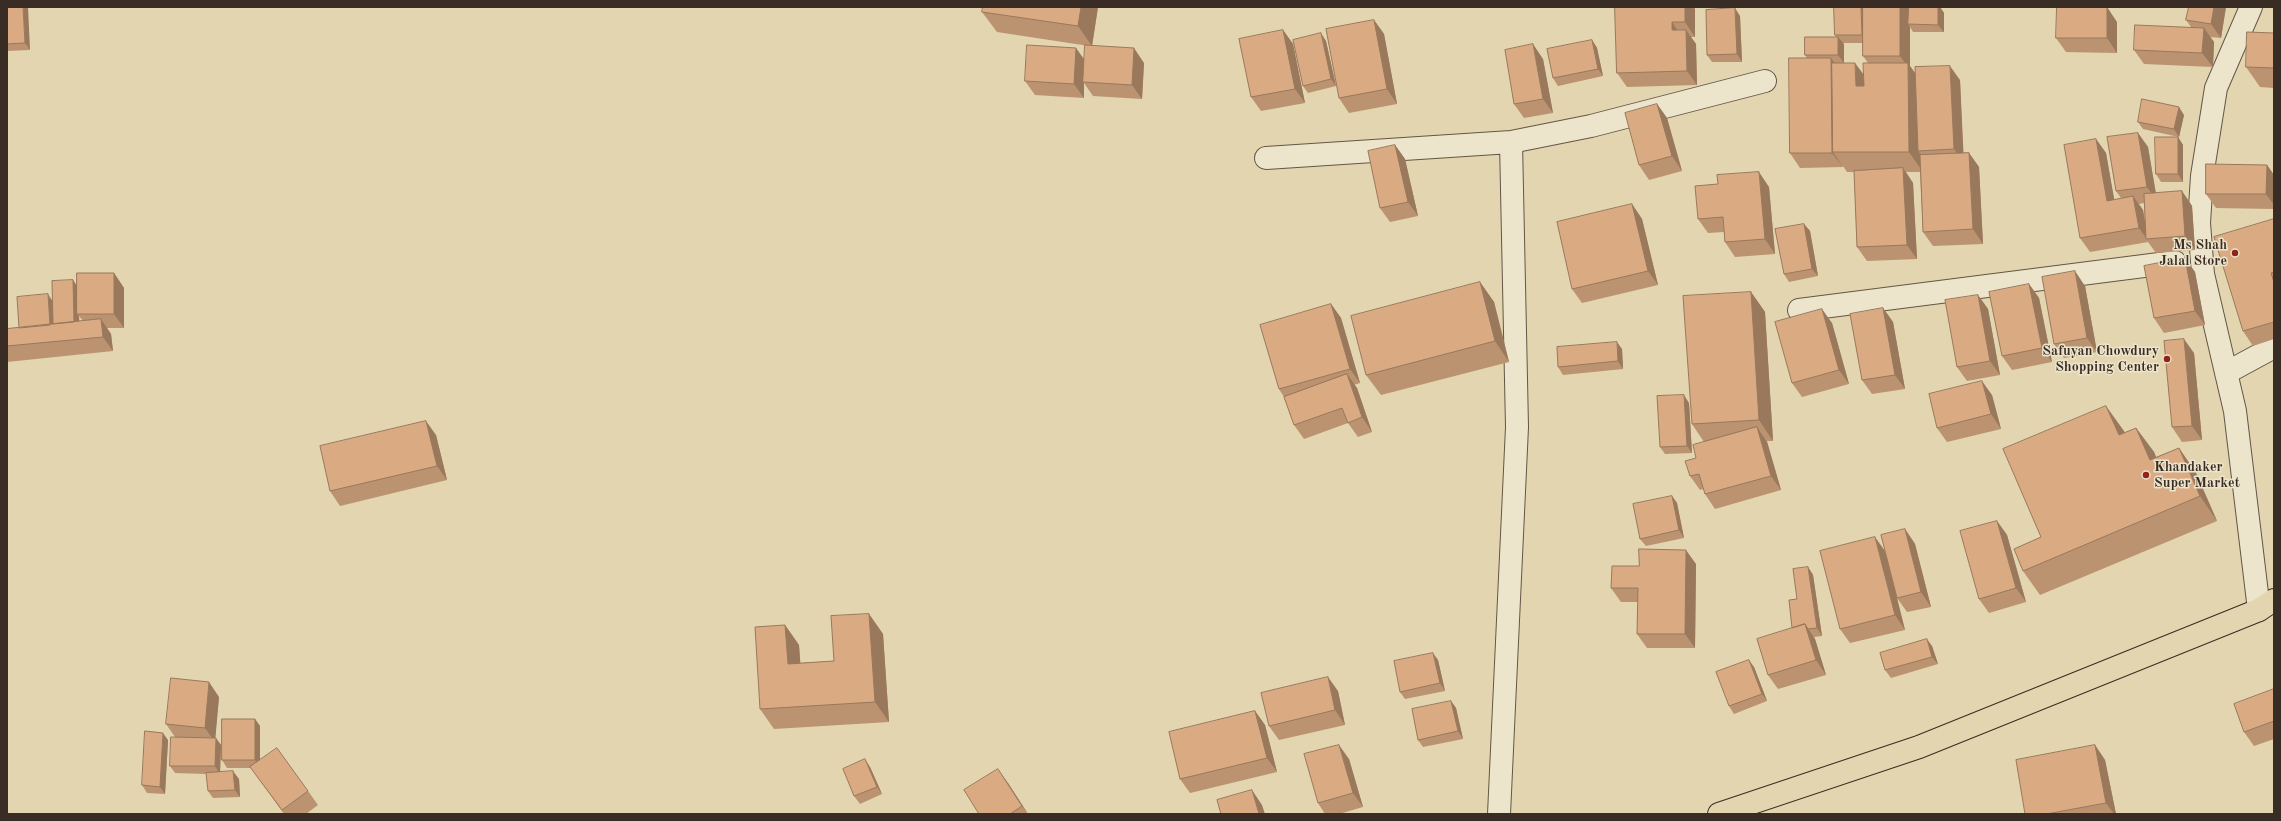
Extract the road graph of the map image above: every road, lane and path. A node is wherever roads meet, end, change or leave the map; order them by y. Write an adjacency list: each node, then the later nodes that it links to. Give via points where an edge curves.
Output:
1 (2251, 7): 5 (street, via 2216,88 2202,176 2199,223)
2 (1765, 81): 3 (street, via 1591,126)
3 (1512, 142): 4 (street); 10 (street, via 1517,428)
4 (1266, 158)
5 (2202, 259): 6 (street); 8 (street, via 2203,274)
6 (1799, 310)
7 (2274, 347): 8 (street)
8 (2226, 373): 9 (street, via 2235,412)
9 (2266, 605): 11 (highway, via 1919,747)
10 (1499, 814)
11 (1719, 814)

